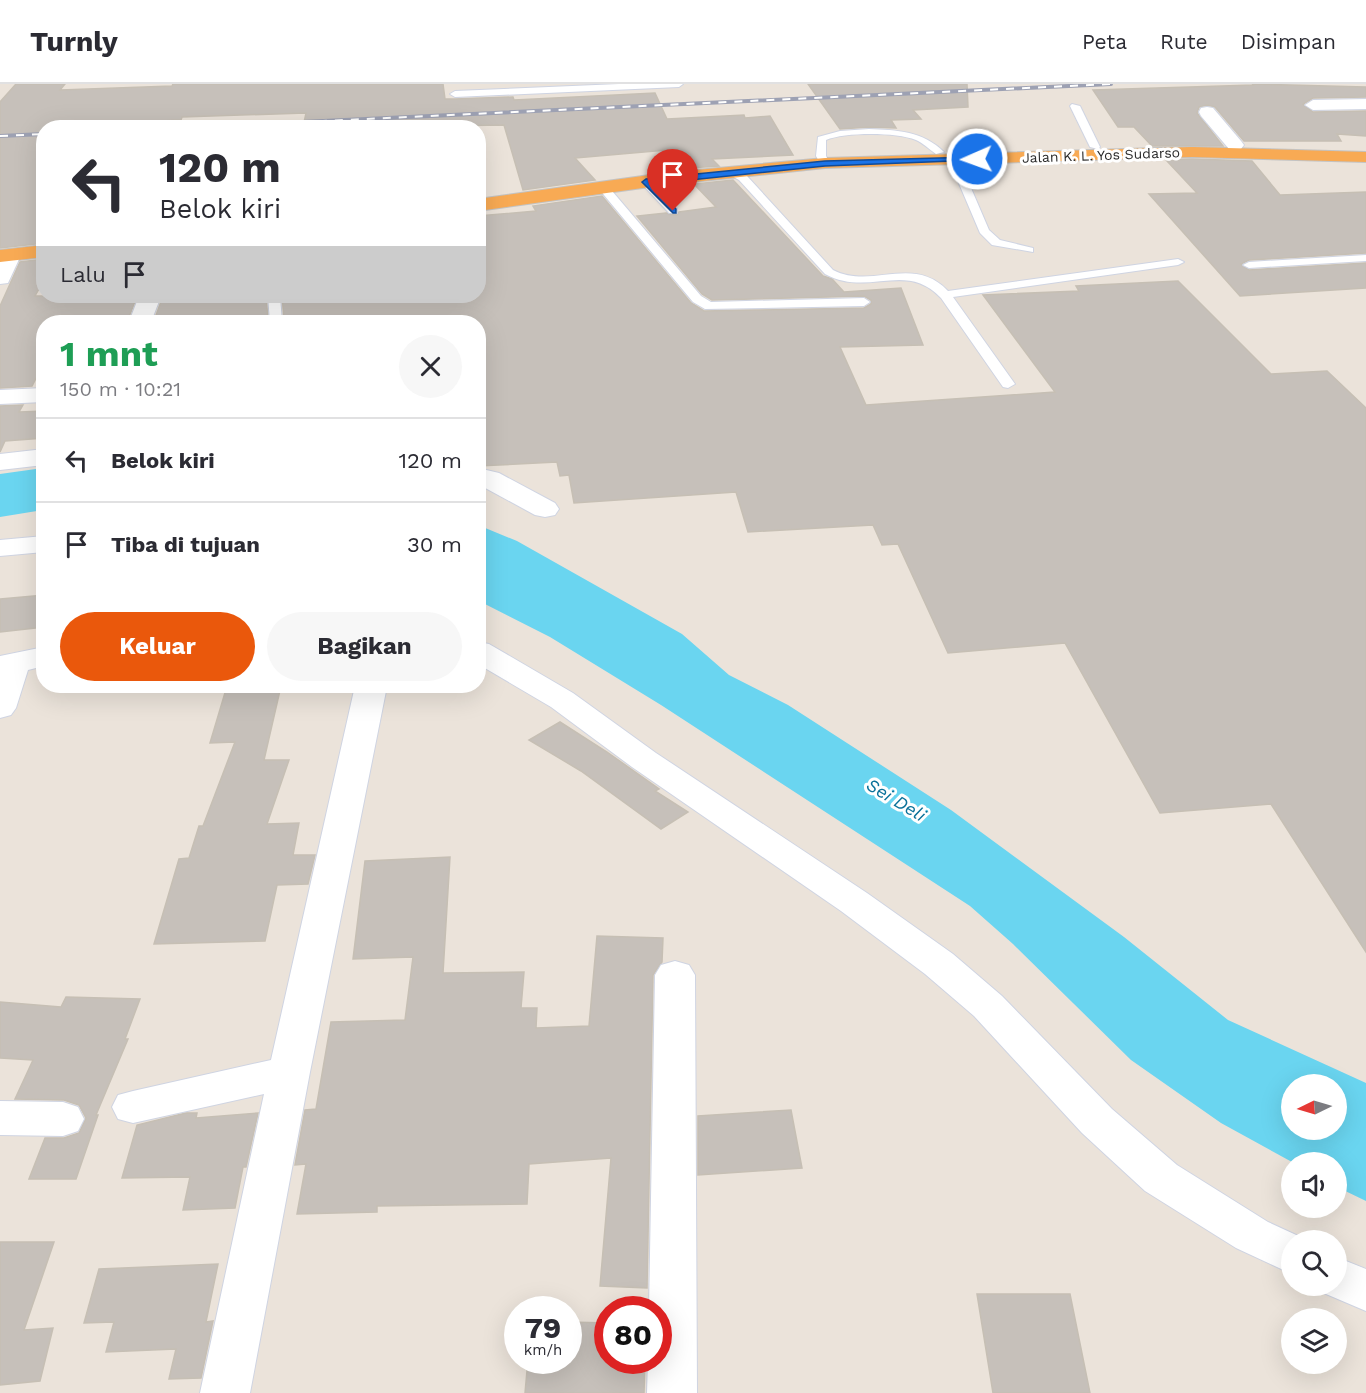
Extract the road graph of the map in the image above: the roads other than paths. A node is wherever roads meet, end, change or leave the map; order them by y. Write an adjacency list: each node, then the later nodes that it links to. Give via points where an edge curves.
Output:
1 (679, 84): 2 (lane)
2 (549, 87): 3 (lane)
3 (455, 94)
4 (1366, 104): 5 (street)
5 (1313, 105)
6 (1075, 106): 9 (lane)
7 (1208, 112): 8 (street)
8 (1235, 145): 9 (highway, Jalan K. L. Yos Sudarso); 12 (highway, Jalan K. L. Yos Sudarso)
9 (1095, 147): 11 (highway, Jalan K. L. Yos Sudarso)
10 (664, 154): 14 (lane)
11 (946, 156): 12 (highway, Jalan K. L. Yos Sudarso, via 1192,152); 13 (highway, Jalan K. L. Yos Sudarso); 13 (lane, via 920,138 833,134 821,139); 21 (lane, via 984,231 996,243)
12 (1364, 157)
13 (823, 160): 14 (highway, Jalan K. L. Yos Sudarso); 15 (highway, Jalan K. L. Yos Sudarso)
14 (682, 169): 18 (highway, Jalan K. L. Yos Sudarso)
15 (732, 172): 16 (highway, Jalan K. L. Yos Sudarso); 28 (lane, via 837,278 911,277 927,280)
16 (646, 182): 17 (highway, Jalan K. L. Yos Sudarso); 20 (lane)
17 (603, 187): 19 (highway, Jalan K. L. Yos Sudarso); 29 (lane, via 697,299 709,306)
18 (486, 195)
19 (486, 204)
20 (673, 211)
21 (1029, 250)
22 (36, 254): 26 (highway)
23 (1366, 258): 27 (lane)
24 (36, 262): 26 (highway)
25 (1178, 262): 28 (lane)
26 (4, 264)
27 (1249, 265)
28 (945, 295): 30 (lane)
29 (864, 302)
30 (1008, 384)
31 (36, 395): 32 (street)
32 (0, 397)
33 (36, 458): 34 (street)
34 (0, 462)
35 (486, 478): 36 (street)
36 (546, 509)
37 (36, 545): 38 (street)
38 (0, 548)
39 (486, 656): 48 (street, via 562,700 929,957 988,1006 1097,1121 1161,1178)
40 (19, 662): 42 (street)
41 (369, 693): 44 (street)
42 (0, 708)
43 (675, 975): 52 (street)
44 (289, 1072): 45 (street); 51 (street)
45 (133, 1107)
46 (0, 1118): 47 (street)
47 (63, 1119)
48 (1281, 1250)
49 (1347, 1282): 50 (street)
50 (1366, 1291)
51 (225, 1393)
52 (672, 1393)

